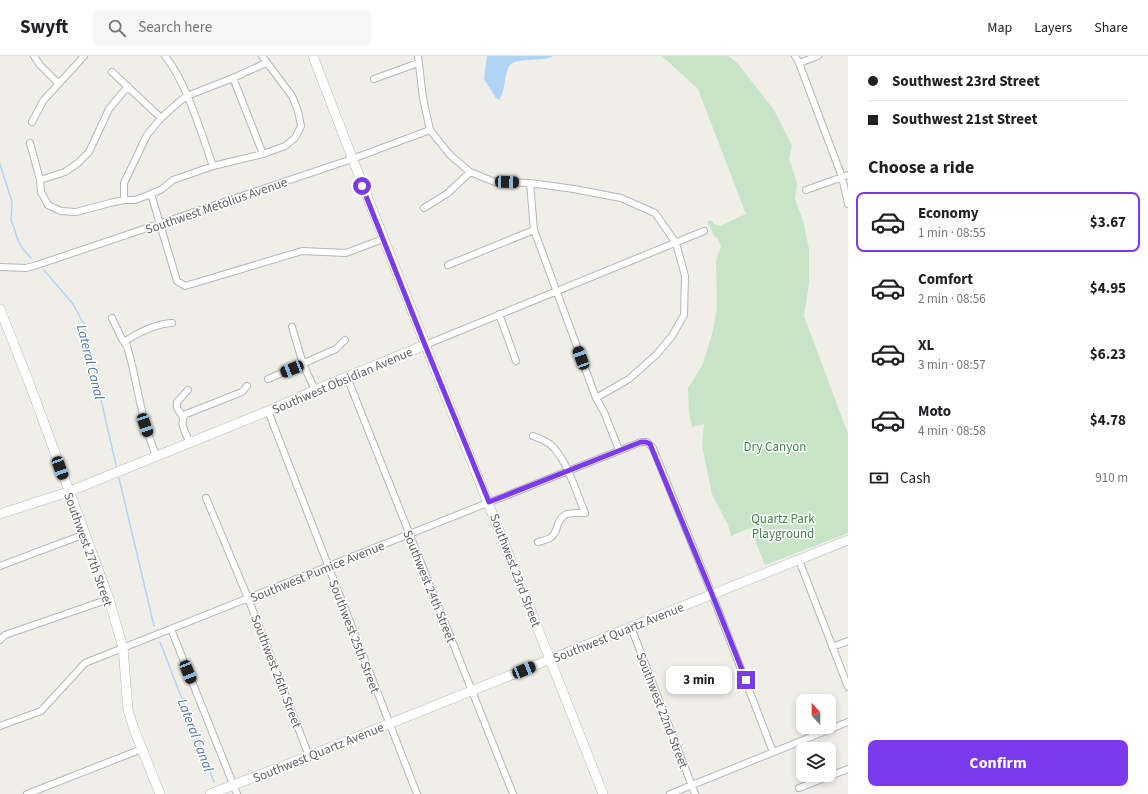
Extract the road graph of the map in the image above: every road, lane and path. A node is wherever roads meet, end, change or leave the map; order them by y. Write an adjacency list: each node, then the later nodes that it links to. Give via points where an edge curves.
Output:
1 (34, 56): 15 (street)
2 (84, 56): 15 (street)
3 (165, 56): 17 (street, via 174,67)
4 (262, 56): 9 (street)
5 (312, 56): 23 (street, Southwest 23rd Street)
6 (418, 56): 10 (street)
7 (795, 56): 11 (street)
8 (818, 56): 11 (street)
9 (266, 63): 13 (street); 22 (street, via 292,96 301,126 295,138 285,146)
10 (418, 63): 14 (street); 20 (street)
11 (799, 63): 26 (street)
12 (112, 72): 16 (street)
13 (233, 78): 17 (street); 22 (street)
14 (374, 79)
15 (59, 84): 19 (street, via 43,101)
16 (128, 86): 18 (street); 27 (street, via 109,110 89,152 65,172)
17 (187, 96): 18 (street); 24 (street)
18 (161, 118): 31 (street, via 147,135 124,183)
19 (32, 122)
20 (430, 130): 23 (street, Southwest Metolius Avenue); 25 (street, via 450,155)
21 (30, 142): 27 (street)
22 (263, 154): 24 (street)
23 (352, 159): 34 (street, Southwest Metolius Avenue); 37 (street, Southwest 23rd Street)
24 (213, 166): 30 (street, via 173,180)
25 (470, 172): 28 (street, via 495,182); 33 (street, via 448,193)
26 (845, 176): 29 (street); 32 (street)
27 (40, 180): 31 (street, via 41,192 48,205 60,211 76,212)
28 (530, 183): 35 (street); 38 (street, via 621,198 655,213)
29 (806, 190)
30 (152, 194): 31 (street, via 135,200); 34 (street)
31 (124, 200)
32 (848, 204)
33 (424, 208)
34 (161, 224): 37 (street, via 178,281 185,286 302,251 346,253); 40 (street, Southwest Metolius Avenue, via 26,268)
35 (534, 230): 39 (street); 41 (street)
36 (704, 231): 38 (street, Southwest Obsidian Avenue)
37 (383, 239): 49 (street, Southwest 23rd Street)
38 (676, 243): 41 (street, Southwest Obsidian Avenue); 57 (street, via 685,276 684,315 672,336 657,354 629,379)
39 (448, 265)
40 (0, 267)
41 (556, 290): 43 (street, Southwest Obsidian Avenue); 57 (street)
42 (0, 308): 65 (street, Southwest 27th Street)
43 (499, 314): 49 (street, Southwest Obsidian Avenue); 50 (street)
44 (112, 318): 48 (street)
45 (172, 323): 48 (street, via 150,328)
46 (292, 327): 51 (street)
47 (345, 340): 51 (street, via 336,350)
48 (124, 342): 63 (street, via 132,365 145,425)
49 (425, 345): 52 (street, Southwest Obsidian Avenue); 67 (street, Southwest 23rd Street)
50 (516, 361)
51 (303, 364): 53 (street); 56 (street)
52 (347, 377): 56 (street, Southwest Obsidian Avenue); 70 (street, Southwest 24th Street)
53 (268, 379)
54 (247, 386): 59 (street, via 242,392)
55 (188, 390): 59 (street, via 177,402 177,408)
56 (315, 390): 58 (street, Southwest Obsidian Avenue)
57 (596, 398): 62 (street)
58 (268, 411): 61 (street, Southwest Obsidian Avenue); 75 (street, Southwest 25th Street)
59 (183, 417): 61 (street, via 182,423)
60 (533, 436): 64 (street, via 549,444 559,455)
61 (190, 442): 63 (street, Southwest Obsidian Avenue)
62 (619, 450): 64 (street, Southwest Pumice Avenue); 76 (street, Southwest Pumice Avenue, via 641,442 650,444)
63 (156, 456): 65 (street, Southwest Obsidian Avenue)
64 (567, 471): 67 (street, Southwest Pumice Avenue); 72 (street, via 585,513 569,513 563,516 556,532 550,538)
65 (68, 492): 68 (street, Southwest Obsidian Avenue); 69 (street, Southwest 27th Street)
66 (206, 498): 77 (street, Southwest 26th Street)
67 (489, 502): 70 (street, Southwest Pumice Avenue); 85 (street, Southwest 23rd Street)
68 (0, 514)
69 (84, 534): 74 (street); 78 (street, Southwest 27th Street)
70 (409, 534): 75 (street, Southwest Pumice Avenue); 87 (street, Southwest 24th Street)
71 (848, 540): 73 (street, Southwest Quartz Avenue)
72 (538, 542)
73 (799, 560): 76 (street, Southwest Quartz Avenue); 83 (street)
74 (0, 566)
75 (329, 566): 77 (street, Southwest Pumice Avenue); 89 (street, Southwest 25th Street)
76 (712, 594): 79 (street, Southwest Quartz Avenue); 92 (street)
77 (248, 598): 80 (street, Southwest Pumice Avenue); 93 (street, Southwest 26th Street)
78 (109, 599): 81 (street, via 6,635); 84 (street, Southwest 27th Street)
79 (631, 627): 85 (street, Southwest Quartz Avenue); 95 (street, Southwest 22nd Street)
80 (171, 629): 84 (street, Southwest Pumice Avenue); 97 (street)
81 (0, 640)
82 (848, 641): 83 (street)
83 (832, 647): 86 (street)
84 (123, 648): 90 (street, Southwest Pumice Avenue, via 85,663 41,711); 91 (street, Southwest 27th Street, via 128,710)
85 (551, 659): 87 (street, Southwest Quartz Avenue); 103 (street, Southwest 23rd Street)
86 (848, 687)
87 (472, 690): 89 (street, Southwest Quartz Avenue); 102 (street, Southwest 24th Street)
88 (848, 722): 92 (street)
89 (389, 724): 93 (street, Southwest Quartz Avenue); 101 (street, Southwest 25th Street)
90 (0, 726)
91 (142, 750): 98 (street); 99 (street, Southwest 27th Street)
92 (773, 752): 95 (street)
93 (309, 756): 97 (street, Southwest Quartz Avenue)
94 (848, 769): 96 (street)
95 (692, 786): 104 (street); 105 (street, Southwest 22nd Street)
96 (799, 788)
97 (235, 790): 100 (street, Southwest Quartz Avenue)
98 (27, 794)
99 (160, 794)
100 (210, 794)
101 (417, 794)
102 (513, 794)
103 (603, 794)
104 (670, 794)
105 (695, 794)

